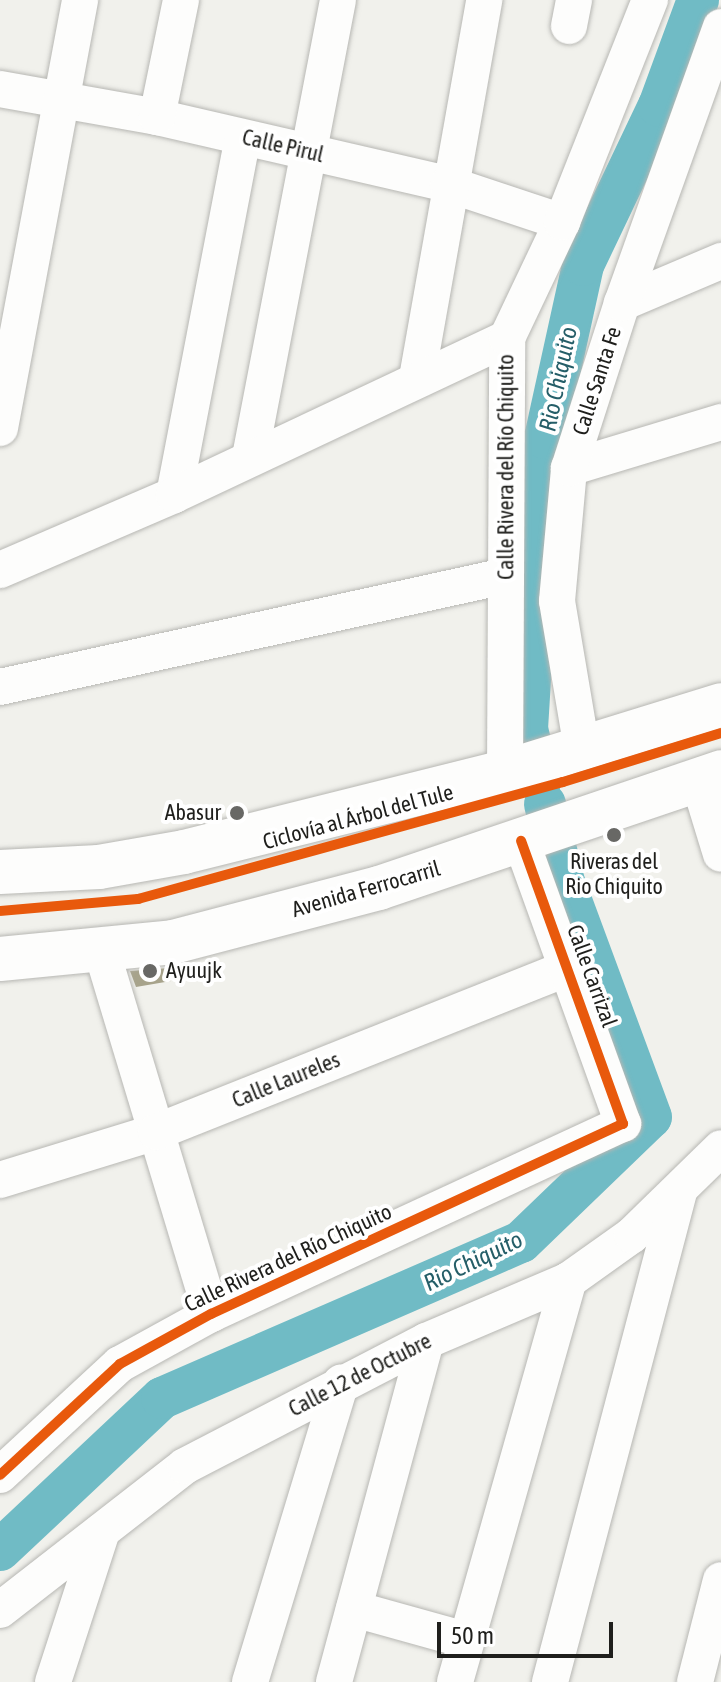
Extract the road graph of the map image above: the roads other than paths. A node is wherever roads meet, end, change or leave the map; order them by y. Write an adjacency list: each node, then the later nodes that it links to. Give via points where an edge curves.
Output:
1 (80, 0): 8 (street)
2 (181, 0): 9 (street)
3 (338, 0): 11 (street)
4 (484, 0): 12 (street)
5 (650, 0): 13 (street, Calle Rivera del Río Chiquito)
6 (721, 27): 15 (street, Calle Santa Fe)
7 (0, 89): 8 (street, Calle Pirul)
8 (60, 99): 9 (street, Calle Pirul); 19 (street)
9 (157, 117): 10 (street, Calle Pirul)
10 (243, 138): 11 (street, Calle Pirul); 22 (street)
11 (311, 153): 12 (street, Calle Pirul); 20 (street)
12 (448, 184): 13 (street, Calle Pirul); 17 (street)
13 (562, 222): 16 (street, Calle Rivera del Río Chiquito)
14 (721, 261): 15 (street)
15 (622, 303): 21 (street, Calle Santa Fe)
16 (507, 338): 17 (street); 24 (street, Calle Rivera del Río Chiquito)
17 (417, 378): 20 (street)
18 (721, 422): 21 (street)
19 (0, 428)
20 (250, 457): 22 (street)
21 (569, 468): 27 (street, Calle Santa Fe, via 557,601)
22 (174, 495): 23 (street)
23 (0, 570)
24 (505, 576): 25 (street); 28 (street, Calle Rivera del Río Chiquito)
25 (0, 687)
26 (721, 705): 27 (main road)
27 (574, 752): 28 (main road)
28 (514, 769): 32 (main road, via 184,852 99,867)
29 (710, 775): 30 (main road, Avenida Ferrocarril); 31 (street)
30 (527, 839): 33 (main road, Avenida Ferrocarril, via 379,888 173,942); 35 (street, Calle Carrizal)
31 (721, 854)
32 (0, 872)
33 (102, 952): 34 (main road, Avenida Ferrocarril); 37 (street)
34 (0, 959)
35 (568, 968): 36 (street, Calle Carrizal); 37 (street, Calle Laureles)
36 (623, 1124): 42 (street, Calle Rivera del Río Chiquito)
37 (156, 1132): 39 (street, Calle Laureles); 42 (street)
38 (721, 1148): 40 (street, Calle 12 de Octubre)
39 (0, 1180)
40 (679, 1192): 41 (street, Calle 12 de Octubre, via 632,1235); 55 (street)
41 (569, 1280): 43 (street, Calle 12 de Octubre); 50 (street)
42 (211, 1314): 45 (street, Calle Rivera del Río Chiquito, via 120,1364)
43 (426, 1341): 44 (street, Calle 12 de Octubre); 48 (street)
44 (341, 1383): 46 (street, Calle 12 de Octubre, via 185,1466); 52 (street)
45 (0, 1475)
46 (102, 1531): 49 (street, Calle 12 de Octubre); 51 (street)
47 (721, 1580): 56 (street)
48 (354, 1609): 50 (street); 53 (street)
49 (0, 1610)
50 (466, 1640): 54 (street)
51 (53, 1682)
52 (250, 1682)
53 (334, 1682)
54 (455, 1682)
55 (550, 1682)
56 (695, 1682)

